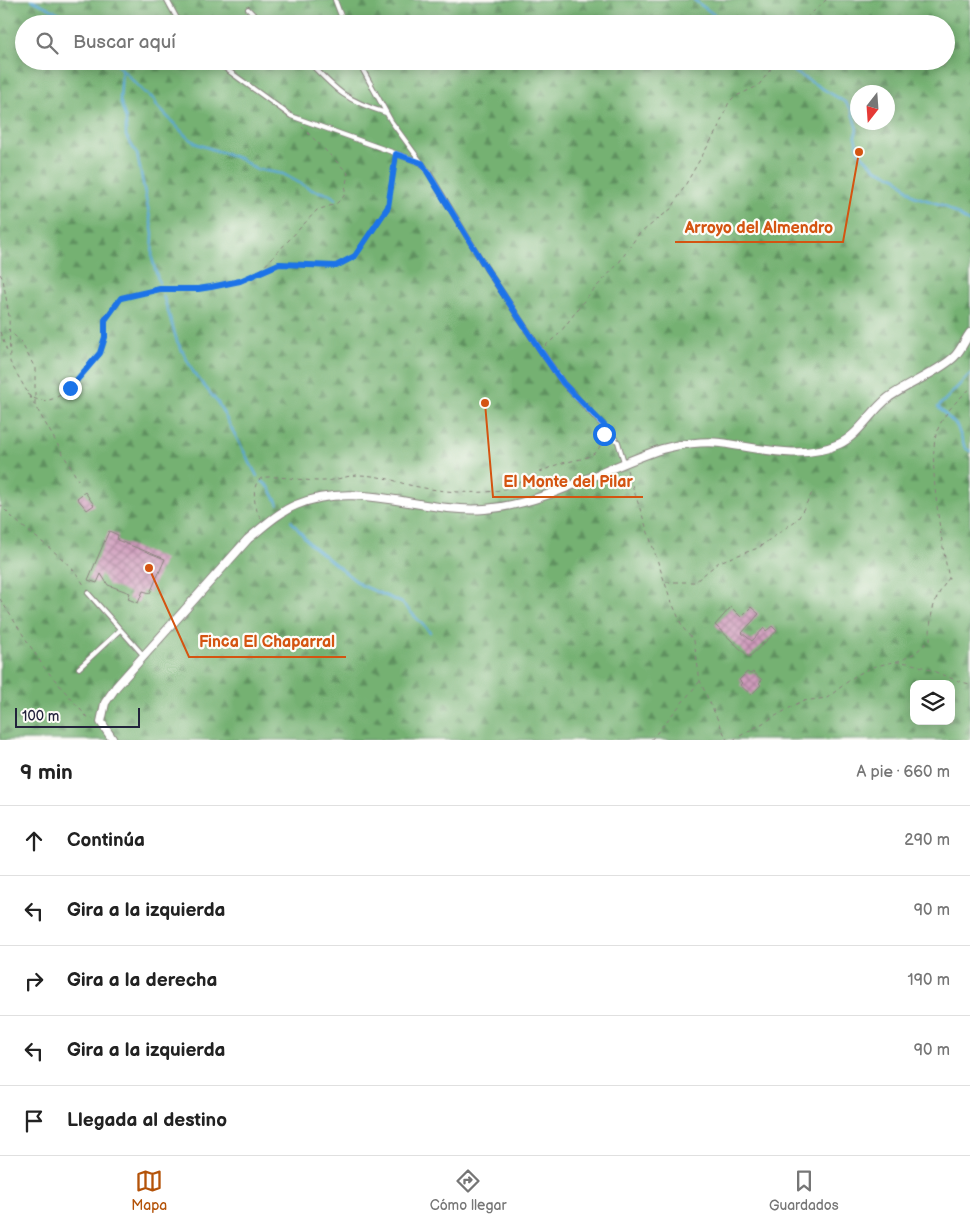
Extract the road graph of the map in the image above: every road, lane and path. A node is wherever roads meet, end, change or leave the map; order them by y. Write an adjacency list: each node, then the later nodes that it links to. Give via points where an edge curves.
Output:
1 (167, 0): 5 (lane)
2 (335, 0): 7 (lane)
3 (826, 0): 8 (path)
4 (248, 9): 6 (lane)
5 (175, 15)
6 (254, 15)
7 (341, 15)
8 (810, 15)
9 (227, 70): 14 (lane)
10 (317, 70): 13 (lane, via 341,95)
11 (363, 70): 13 (lane)
12 (770, 70): 22 (path, via 758,86 729,102 717,130 672,208 638,235 559,334)
13 (386, 113): 16 (lane)
14 (291, 116): 15 (lane); 17 (path, via 348,173 344,196 336,204 325,206 310,216)
15 (396, 154): 16 (lane); 17 (path, via 388,207 355,256 336,266 279,264)
16 (422, 163): 22 (lane)
17 (259, 273): 26 (path, via 211,287 160,289 121,298 105,320 105,337 100,353 70,388 54,400)
18 (0, 274): 19 (path, via 9,316)
19 (8, 329): 23 (path); 26 (path, via 35,368)
20 (0, 332): 23 (path)
21 (970, 332): 29 (street, via 955,357 887,399 840,444 803,452 766,451 718,442 692,444 663,449)
22 (540, 350): 28 (lane, via 563,383)
23 (9, 357): 25 (path)
24 (970, 389): 39 (path, via 953,404 935,436 934,476 949,578 930,612 930,640 915,653)
25 (27, 394): 26 (path); 27 (path)
26 (35, 400): 27 (path)
27 (34, 406): 30 (path)
28 (604, 425): 29 (lane, via 618,442); 33 (path, via 602,442 587,459 555,466 503,489 463,492 356,475 325,481 262,478 255,488 256,513)
29 (624, 465): 33 (street, via 513,506 453,510 365,495 332,497 297,505); 34 (path, via 638,496 650,543)
30 (78, 480)
31 (812, 493): 34 (path, via 798,519 758,548 719,562 695,582)
32 (0, 504): 35 (path, via 38,541 68,563)
33 (266, 524): 38 (street, via 248,539)
34 (665, 582): 41 (path, via 682,628 694,641)
35 (88, 593): 37 (lane)
36 (0, 599): 43 (path, via 43,666 86,716)
37 (120, 630): 38 (lane); 40 (lane)
38 (144, 656): 43 (street, via 105,703)
39 (892, 662): 42 (path, via 920,665); 47 (path, via 855,676 827,698 802,701)
40 (80, 668)
41 (700, 681): 45 (path); 46 (path)
42 (970, 684)
43 (101, 722): 44 (street)
44 (113, 740)
45 (651, 740)
46 (728, 740)
47 (733, 740)

